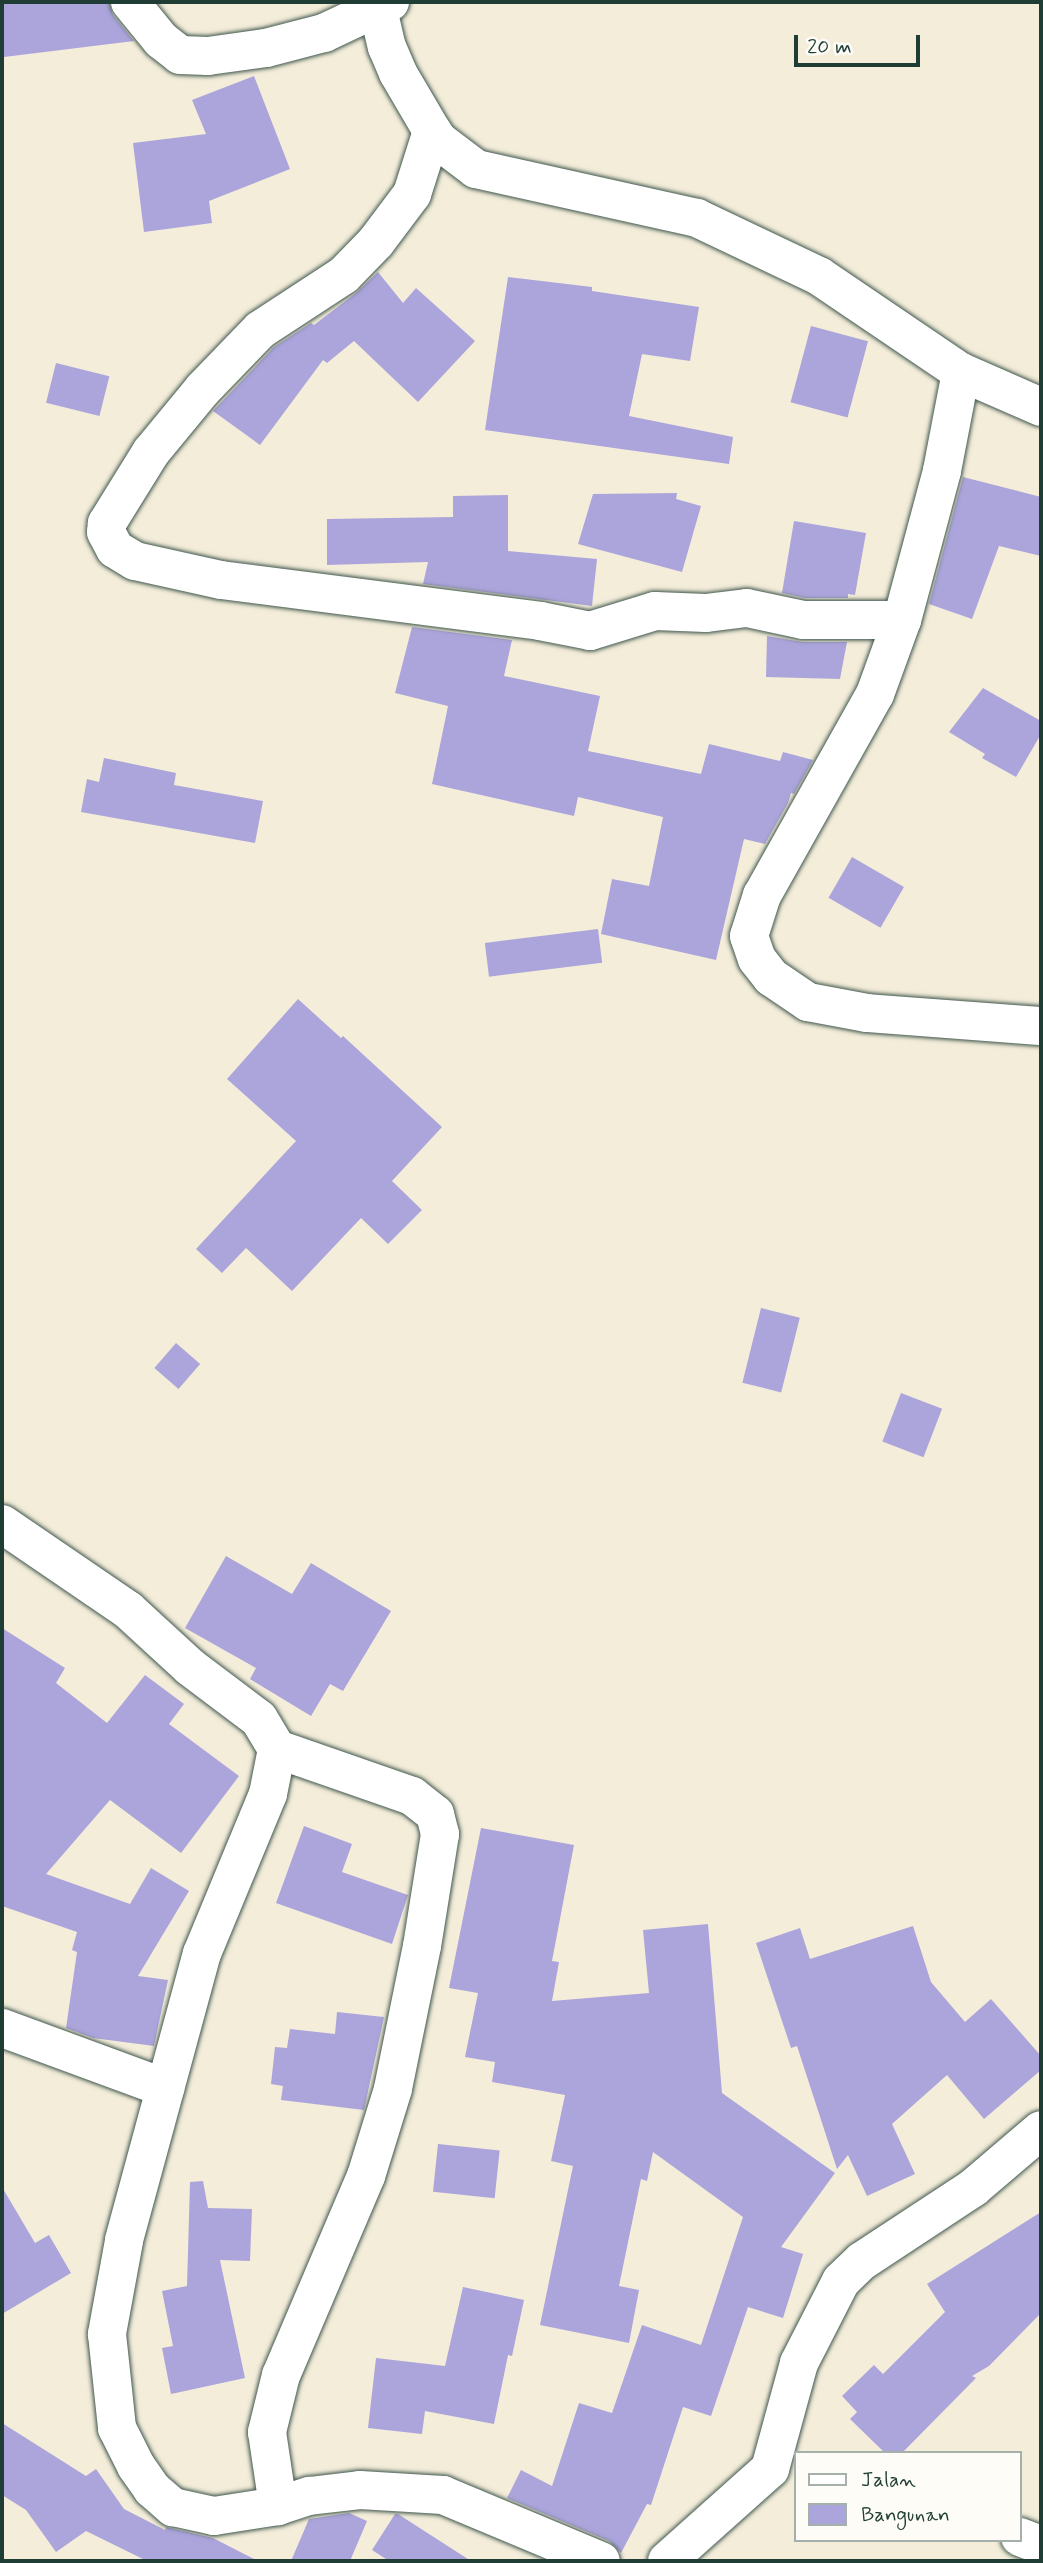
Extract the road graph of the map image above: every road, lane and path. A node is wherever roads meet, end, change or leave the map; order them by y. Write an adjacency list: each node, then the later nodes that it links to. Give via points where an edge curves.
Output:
1 (130, 2): 2 (street, via 161,40 180,55 208,56 324,33)
2 (384, 5): 3 (street, via 387,47)
3 (432, 131): 4 (street, via 476,169 697,218 819,276); 6 (street, via 412,194 376,242 344,275 260,330 151,452 107,523 106,532 116,549 135,561 220,580 590,631 655,611 747,608 803,620)
4 (961, 372): 5 (street); 6 (street, via 942,471)
5 (1041, 407)
6 (902, 620): 7 (street, via 875,694 762,895 749,936 753,948 771,977 808,1002 867,1013)
7 (1041, 1026)
8 (2, 1524): 9 (street, via 128,1610 190,1667 259,1719)
9 (277, 1749): 11 (street, via 268,1794 202,1953); 14 (street, via 412,1796 435,1814 440,1834 393,2089 366,2176 281,2375 267,2432)
10 (2, 2028): 11 (street)
11 (165, 2088): 14 (street, via 124,2241 107,2334 117,2428 152,2489 173,2507 214,2516)
12 (1041, 2130): 13 (street, via 973,2188 862,2261 841,2281 799,2363)
13 (783, 2472): 18 (street)
14 (278, 2506): 17 (street, via 309,2496 359,2490 443,2495)
15 (1022, 2538): 16 (street)
16 (1041, 2545)
17 (601, 2561)
18 (667, 2561)

